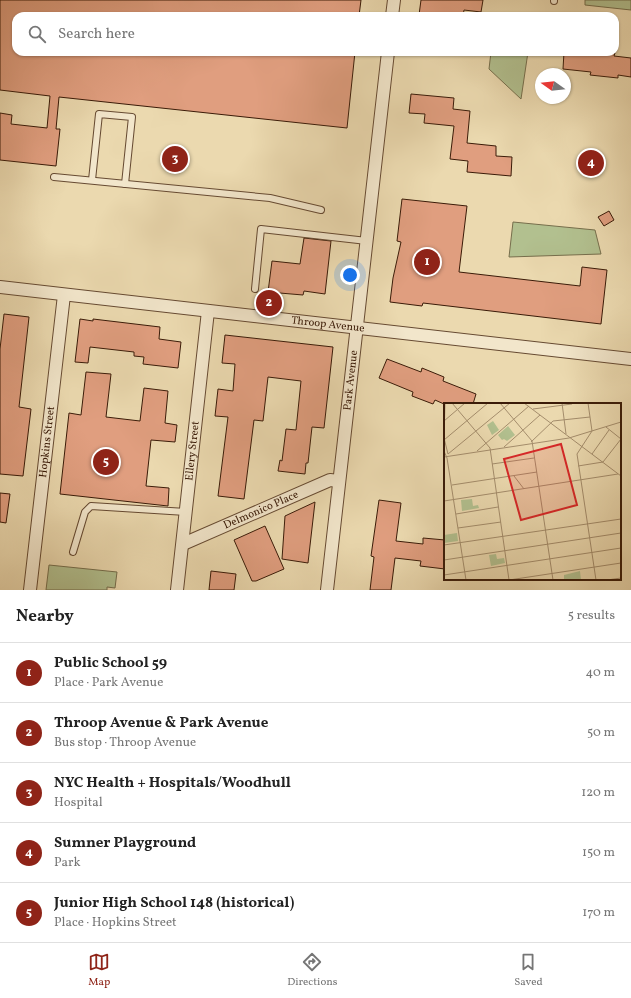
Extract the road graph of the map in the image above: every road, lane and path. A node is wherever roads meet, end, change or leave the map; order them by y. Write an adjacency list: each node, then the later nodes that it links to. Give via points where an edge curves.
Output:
1 (394, 0): 2 (street)
2 (392, 12)
3 (388, 56): 8 (street, Park Avenue)
4 (54, 177): 5 (lane)
5 (92, 180): 6 (lane); 6 (lane, via 99,114 132,117)
6 (125, 184): 7 (lane, via 270,198)
7 (321, 210)
8 (367, 241): 10 (lane, via 261,229); 13 (street, Park Avenue)
9 (0, 287): 11 (street, Throop Avenue)
10 (255, 289)
11 (64, 295): 12 (street, Throop Avenue); 19 (street, Hopkins Street)
12 (208, 311): 13 (street, Throop Avenue); 16 (street, Ellery Street)
13 (357, 328): 14 (street, Throop Avenue); 15 (street, Park Avenue)
14 (631, 359)
15 (339, 481): 17 (street, Delmonico Place, via 330,480); 21 (street, Park Avenue)
16 (186, 512): 17 (street, Ellery Street); 18 (lane, via 90,506 85,512)
17 (183, 544): 20 (street, Ellery Street)
18 (73, 552)
19 (30, 590)
20 (177, 590)
21 (327, 590)

